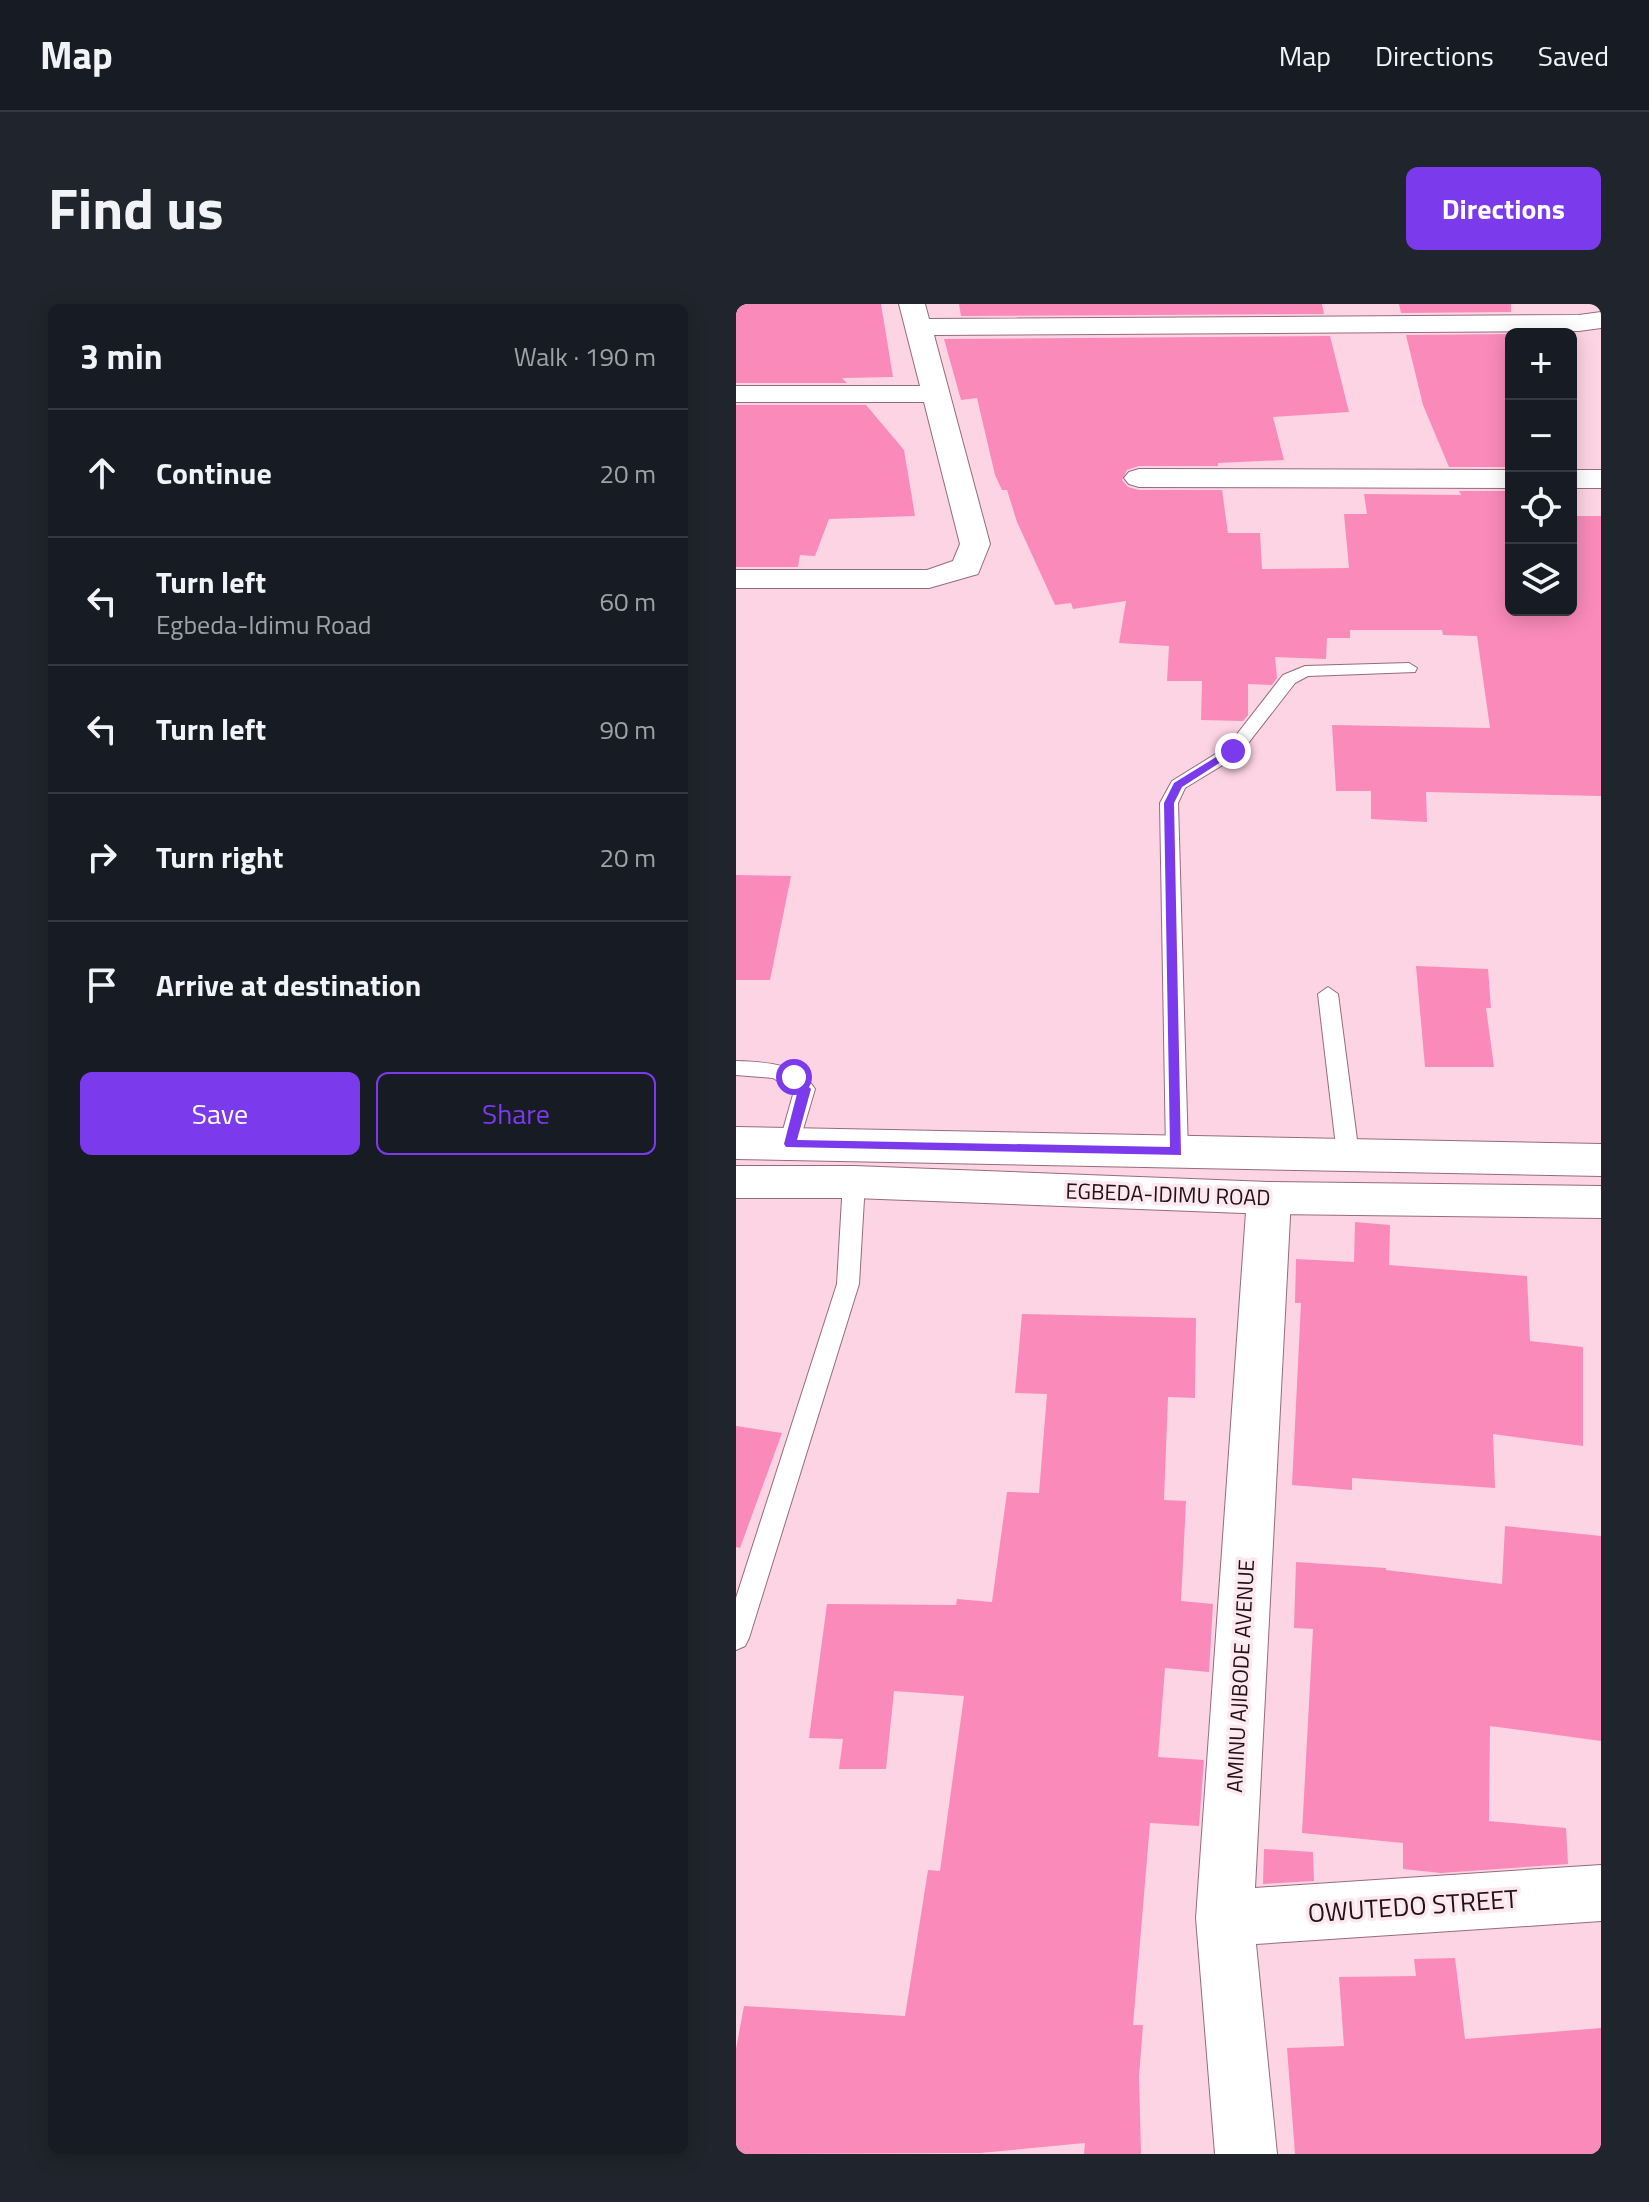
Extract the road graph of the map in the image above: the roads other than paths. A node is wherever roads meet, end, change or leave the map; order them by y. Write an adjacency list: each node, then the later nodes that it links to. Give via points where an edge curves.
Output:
1 (914, 315): 2 (street); 6 (street)
2 (1223, 315): 3 (street)
3 (1581, 316): 4 (street)
4 (1601, 346)
5 (736, 394): 6 (street)
6 (935, 394): 11 (street, via 975,544 967,567 929,579)
7 (1139, 478): 8 (street)
8 (1505, 479)
9 (1577, 479): 10 (street)
10 (1601, 479)
11 (736, 579)
12 (1409, 668): 17 (lane, via 1305,671 1289,679 1233,751 1178,785 1169,803)
13 (1328, 994): 18 (lane)
14 (736, 1068): 16 (lane, via 771,1070 794,1077 805,1089)
15 (736, 1143): 16 (street, EGBEDA-IDIMU ROAD)
16 (790, 1144): 17 (street, EGBEDA-IDIMU ROAD)
17 (1177, 1152): 18 (street, EGBEDA-IDIMU ROAD)
18 (1348, 1155): 19 (street, EGBEDA-IDIMU ROAD)
19 (1601, 1160)
20 (736, 1182): 21 (street, EGBEDA-IDIMU ROAD)
21 (854, 1182): 22 (street, EGBEDA-IDIMU ROAD); 24 (lane, via 848,1284)
22 (1269, 1198): 23 (street, EGBEDA-IDIMU ROAD); 26 (street, AMINU AJIBODE AVENUE)
23 (1601, 1202)
24 (736, 1638)
25 (1601, 1893): 26 (street, OWUTEDO STREET)
26 (1225, 1918): 27 (street, AMINU AJIBODE AVENUE)
27 (1246, 2154)

